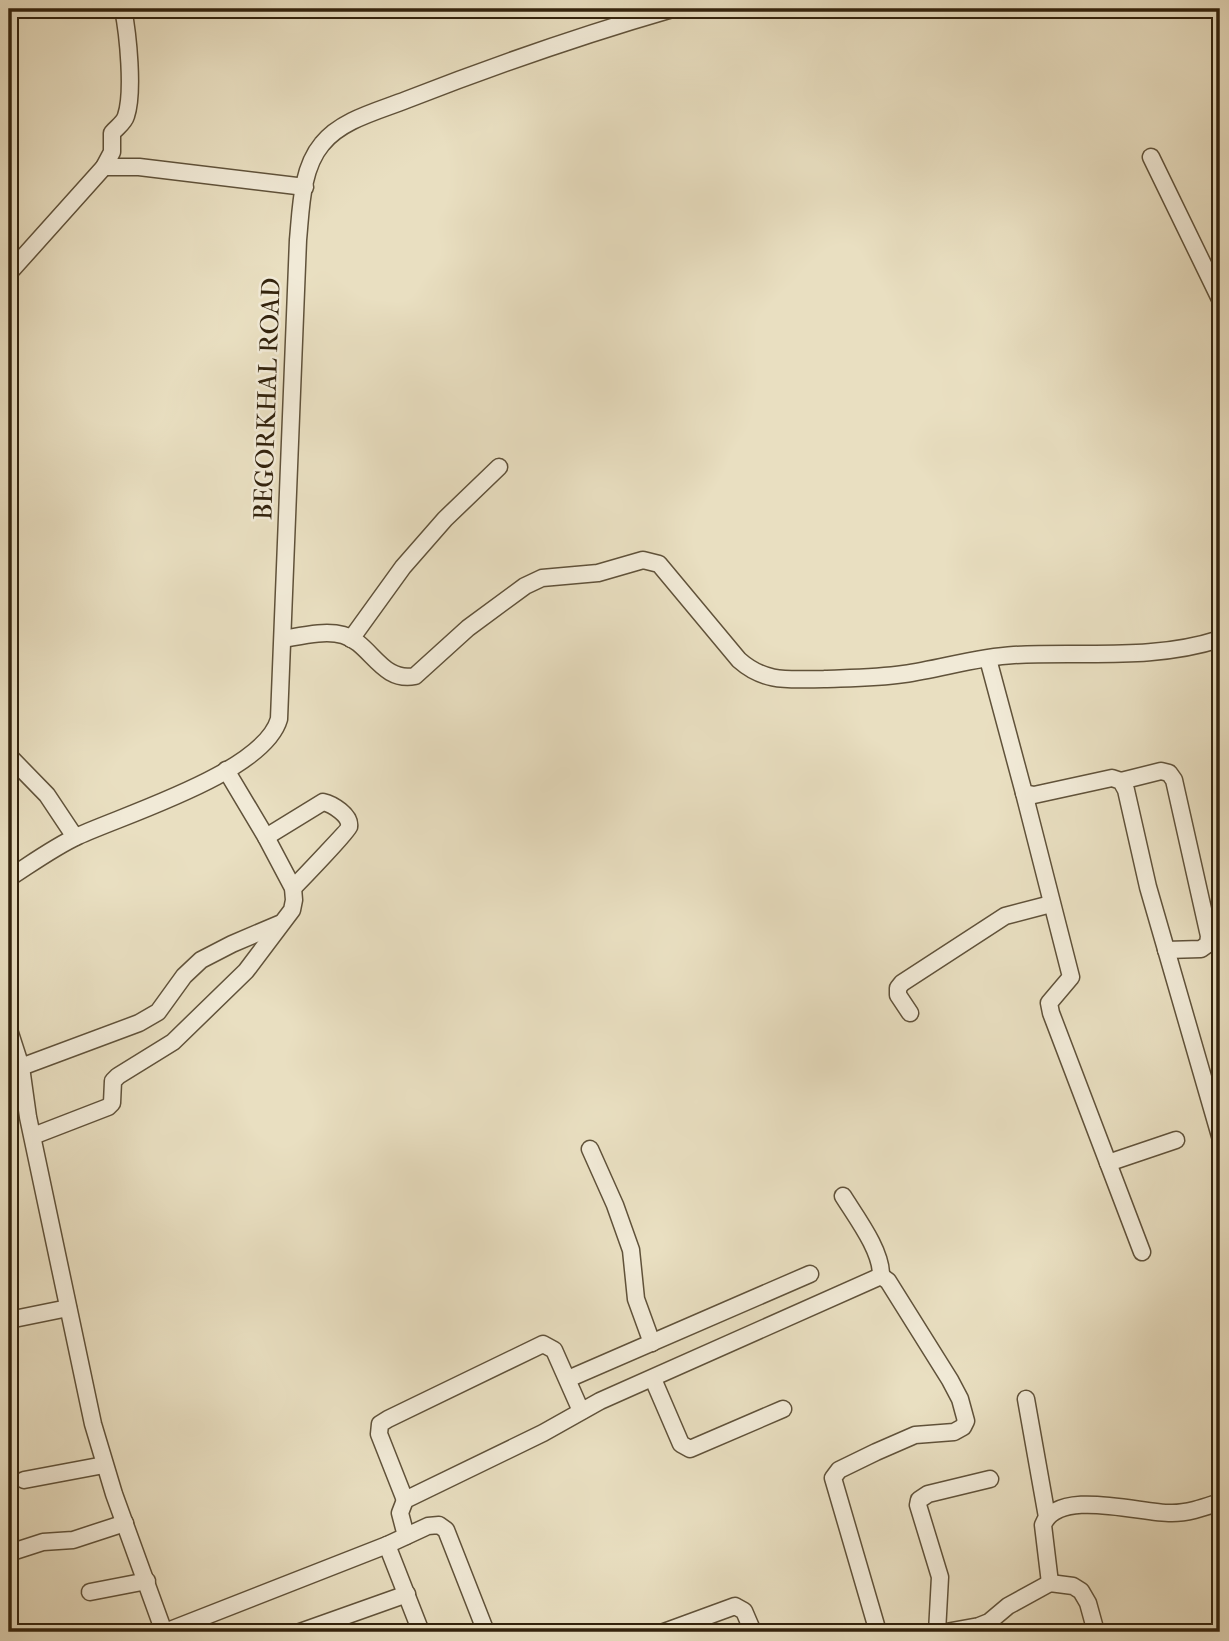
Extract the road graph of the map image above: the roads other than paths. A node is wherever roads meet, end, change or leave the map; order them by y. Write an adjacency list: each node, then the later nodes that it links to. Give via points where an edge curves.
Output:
1 (123, 9): 4 (street, via 128,32 127,111 112,133 112,152)
2 (672, 9): 5 (street, BEGORKHAL ROAD, via 539,52 357,120 333,132 321,145)
3 (1151, 156): 7 (street)
4 (104, 167): 5 (street); 6 (street)
5 (305, 187): 9 (street, BEGORKHAL ROAD, via 298,240)
6 (9, 272)
7 (1220, 299)
8 (499, 467): 10 (street, via 403,567)
9 (283, 639): 10 (street, via 332,634); 14 (street, BEGORKHAL ROAD, via 275,730)
10 (351, 639): 12 (street, via 391,674 415,677 468,628 526,586 542,578 598,573 643,560 659,564 739,660 764,677 870,678)
11 (1220, 639): 12 (street, via 1154,654)
12 (988, 659): 16 (street)
13 (9, 756): 17 (street, via 47,795)
14 (226, 770): 17 (street, BEGORKHAL ROAD, via 160,803); 18 (street)
15 (1121, 781): 16 (street, via 1112,778 1034,795); 23 (street); 23 (street, via 1161,771 1174,780 1209,936 1201,949)
16 (1024, 793): 21 (street)
17 (75, 836): 19 (street, BEGORKHAL ROAD)
18 (266, 837): 20 (street); 20 (street, via 323,802 348,819 347,832)
19 (9, 878)
20 (293, 888): 22 (street, via 292,910)
21 (1051, 904): 24 (street, via 1005,916 902,983 898,995); 31 (street, via 1071,977 1049,1003)
22 (281, 924): 26 (street, via 201,960 158,1012 139,1023); 27 (street, via 246,971 173,1042 113,1081 108,1107)
23 (1166, 950): 28 (street)
24 (910, 1013)
25 (9, 1030): 26 (street)
26 (21, 1067): 27 (street)
27 (33, 1136): 36 (street)
28 (1220, 1136)
29 (1177, 1140): 31 (street)
30 (590, 1149): 38 (street, via 631,1250 636,1299)
31 (1108, 1163): 33 (street)
32 (843, 1196): 35 (street, via 874,1250)
33 (1142, 1252)
34 (810, 1274): 38 (street)
35 (881, 1276): 40 (street); 64 (street, via 950,1380 966,1421 954,1432 926,1433 886,1448 839,1470 833,1478)
36 (68, 1308): 37 (street); 44 (street)
37 (9, 1320)
38 (652, 1343): 39 (street)
39 (568, 1379): 43 (street); 47 (street, via 554,1350 543,1344 380,1424 379,1434)
40 (653, 1379): 42 (street, via 681,1444 690,1449); 43 (street)
41 (1026, 1399): 49 (street)
42 (783, 1409)
43 (581, 1411): 47 (street)
44 (104, 1465): 46 (street); 50 (street)
45 (990, 1479): 65 (street, via 919,1500 940,1577)
46 (24, 1480)
47 (405, 1500): 51 (street, via 400,1513)
48 (1220, 1502): 49 (street, via 1170,1514 1123,1506 1062,1508)
49 (1047, 1517): 55 (street, via 1043,1525)
50 (125, 1522): 53 (street, via 73,1540 43,1542); 54 (street)
51 (406, 1536): 52 (street); 61 (street, via 428,1526 446,1530)
52 (387, 1545): 57 (street); 58 (street)
53 (9, 1553)
54 (147, 1581): 56 (street); 58 (street)
55 (1049, 1583): 66 (street, via 989,1622); 67 (street, via 1081,1591)
56 (90, 1592)
57 (407, 1594): 59 (street); 60 (street)
58 (164, 1632)
59 (300, 1632)
60 (421, 1632)
61 (486, 1632)
62 (664, 1632): 63 (street, via 735,1606 744,1611)
63 (754, 1632)
64 (878, 1632)
65 (937, 1632)
66 (946, 1632)
67 (1096, 1632)

